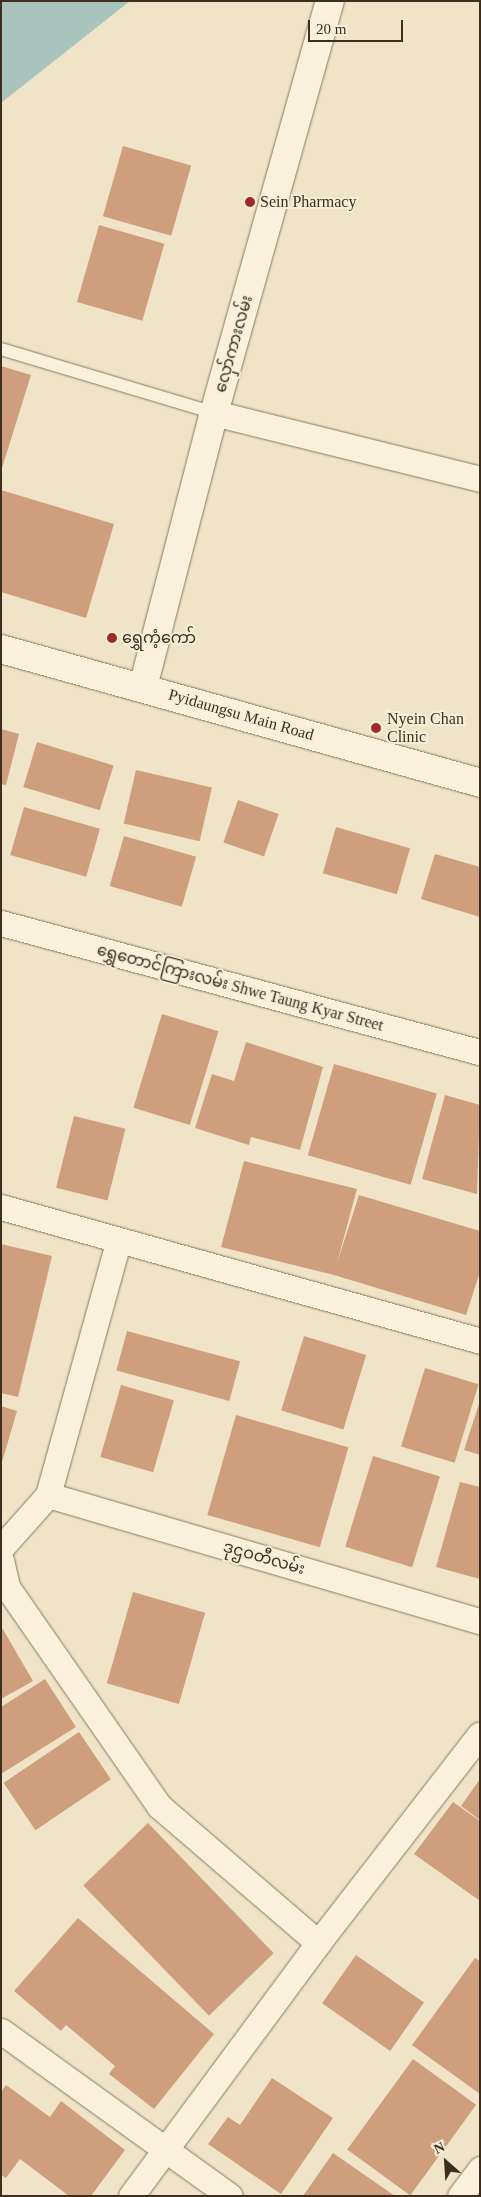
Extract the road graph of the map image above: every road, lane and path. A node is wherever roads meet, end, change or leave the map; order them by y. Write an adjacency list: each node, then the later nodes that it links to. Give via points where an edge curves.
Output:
1 (330, 1): 3 (main road, လှော်ကားလမ်း)
2 (1, 349): 3 (lane)
3 (214, 413): 4 (street); 6 (main road, လှော်ကားလမ်း)
4 (480, 479)
5 (1, 649): 6 (main road, Pyidaungsu Main Road)
6 (142, 687): 7 (main road, Pyidaungsu Main Road)
7 (480, 783)
8 (1, 923): 9 (street, ရွှေတောင်ကြားလမ်း Shwe Taung Kyar Street)
9 (480, 1052)
10 (1, 1207): 11 (street)
11 (118, 1242): 12 (street); 13 (street)
12 (480, 1341)
13 (48, 1495): 14 (street); 17 (street, ဒုဌဝတီလမ်း)
14 (1, 1548)
15 (1, 1560): 16 (street)
16 (4, 1588): 19 (street, via 159,1806)
17 (480, 1621)
18 (480, 1734): 19 (street)
19 (318, 1942): 21 (street)
20 (1, 2031): 21 (street)
21 (164, 2149): 23 (street); 24 (street)
22 (480, 2169): 25 (street)
23 (131, 2196)
24 (230, 2196)
25 (460, 2196)

